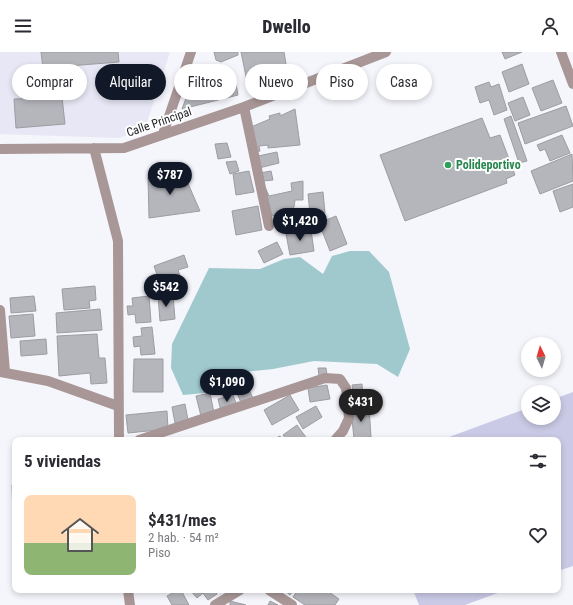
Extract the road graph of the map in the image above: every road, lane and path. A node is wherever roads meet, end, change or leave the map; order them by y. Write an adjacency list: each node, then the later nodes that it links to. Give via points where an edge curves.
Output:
1 (192, 52): 6 (street)
2 (386, 52): 5 (street, Calle Principal)
3 (561, 52): 4 (street)
4 (573, 84)
5 (244, 107): 6 (street, Calle Principal); 9 (street)
6 (163, 134): 8 (street, Calle Principal, via 124,148)
7 (0, 148): 8 (street, Calle Principal)
8 (94, 148): 12 (street, via 118,241)
9 (269, 226)
10 (0, 310): 11 (street)
11 (3, 372): 12 (street, via 48,381)
12 (118, 406): 13 (street)
13 (119, 437)
14 (148, 437): 15 (street, via 325,378 340,379 346,388 350,418)
15 (338, 437)
16 (128, 593): 19 (street)
17 (235, 593): 20 (street)
18 (274, 593): 21 (street)
19 (130, 605)
20 (215, 605)
21 (292, 605)

